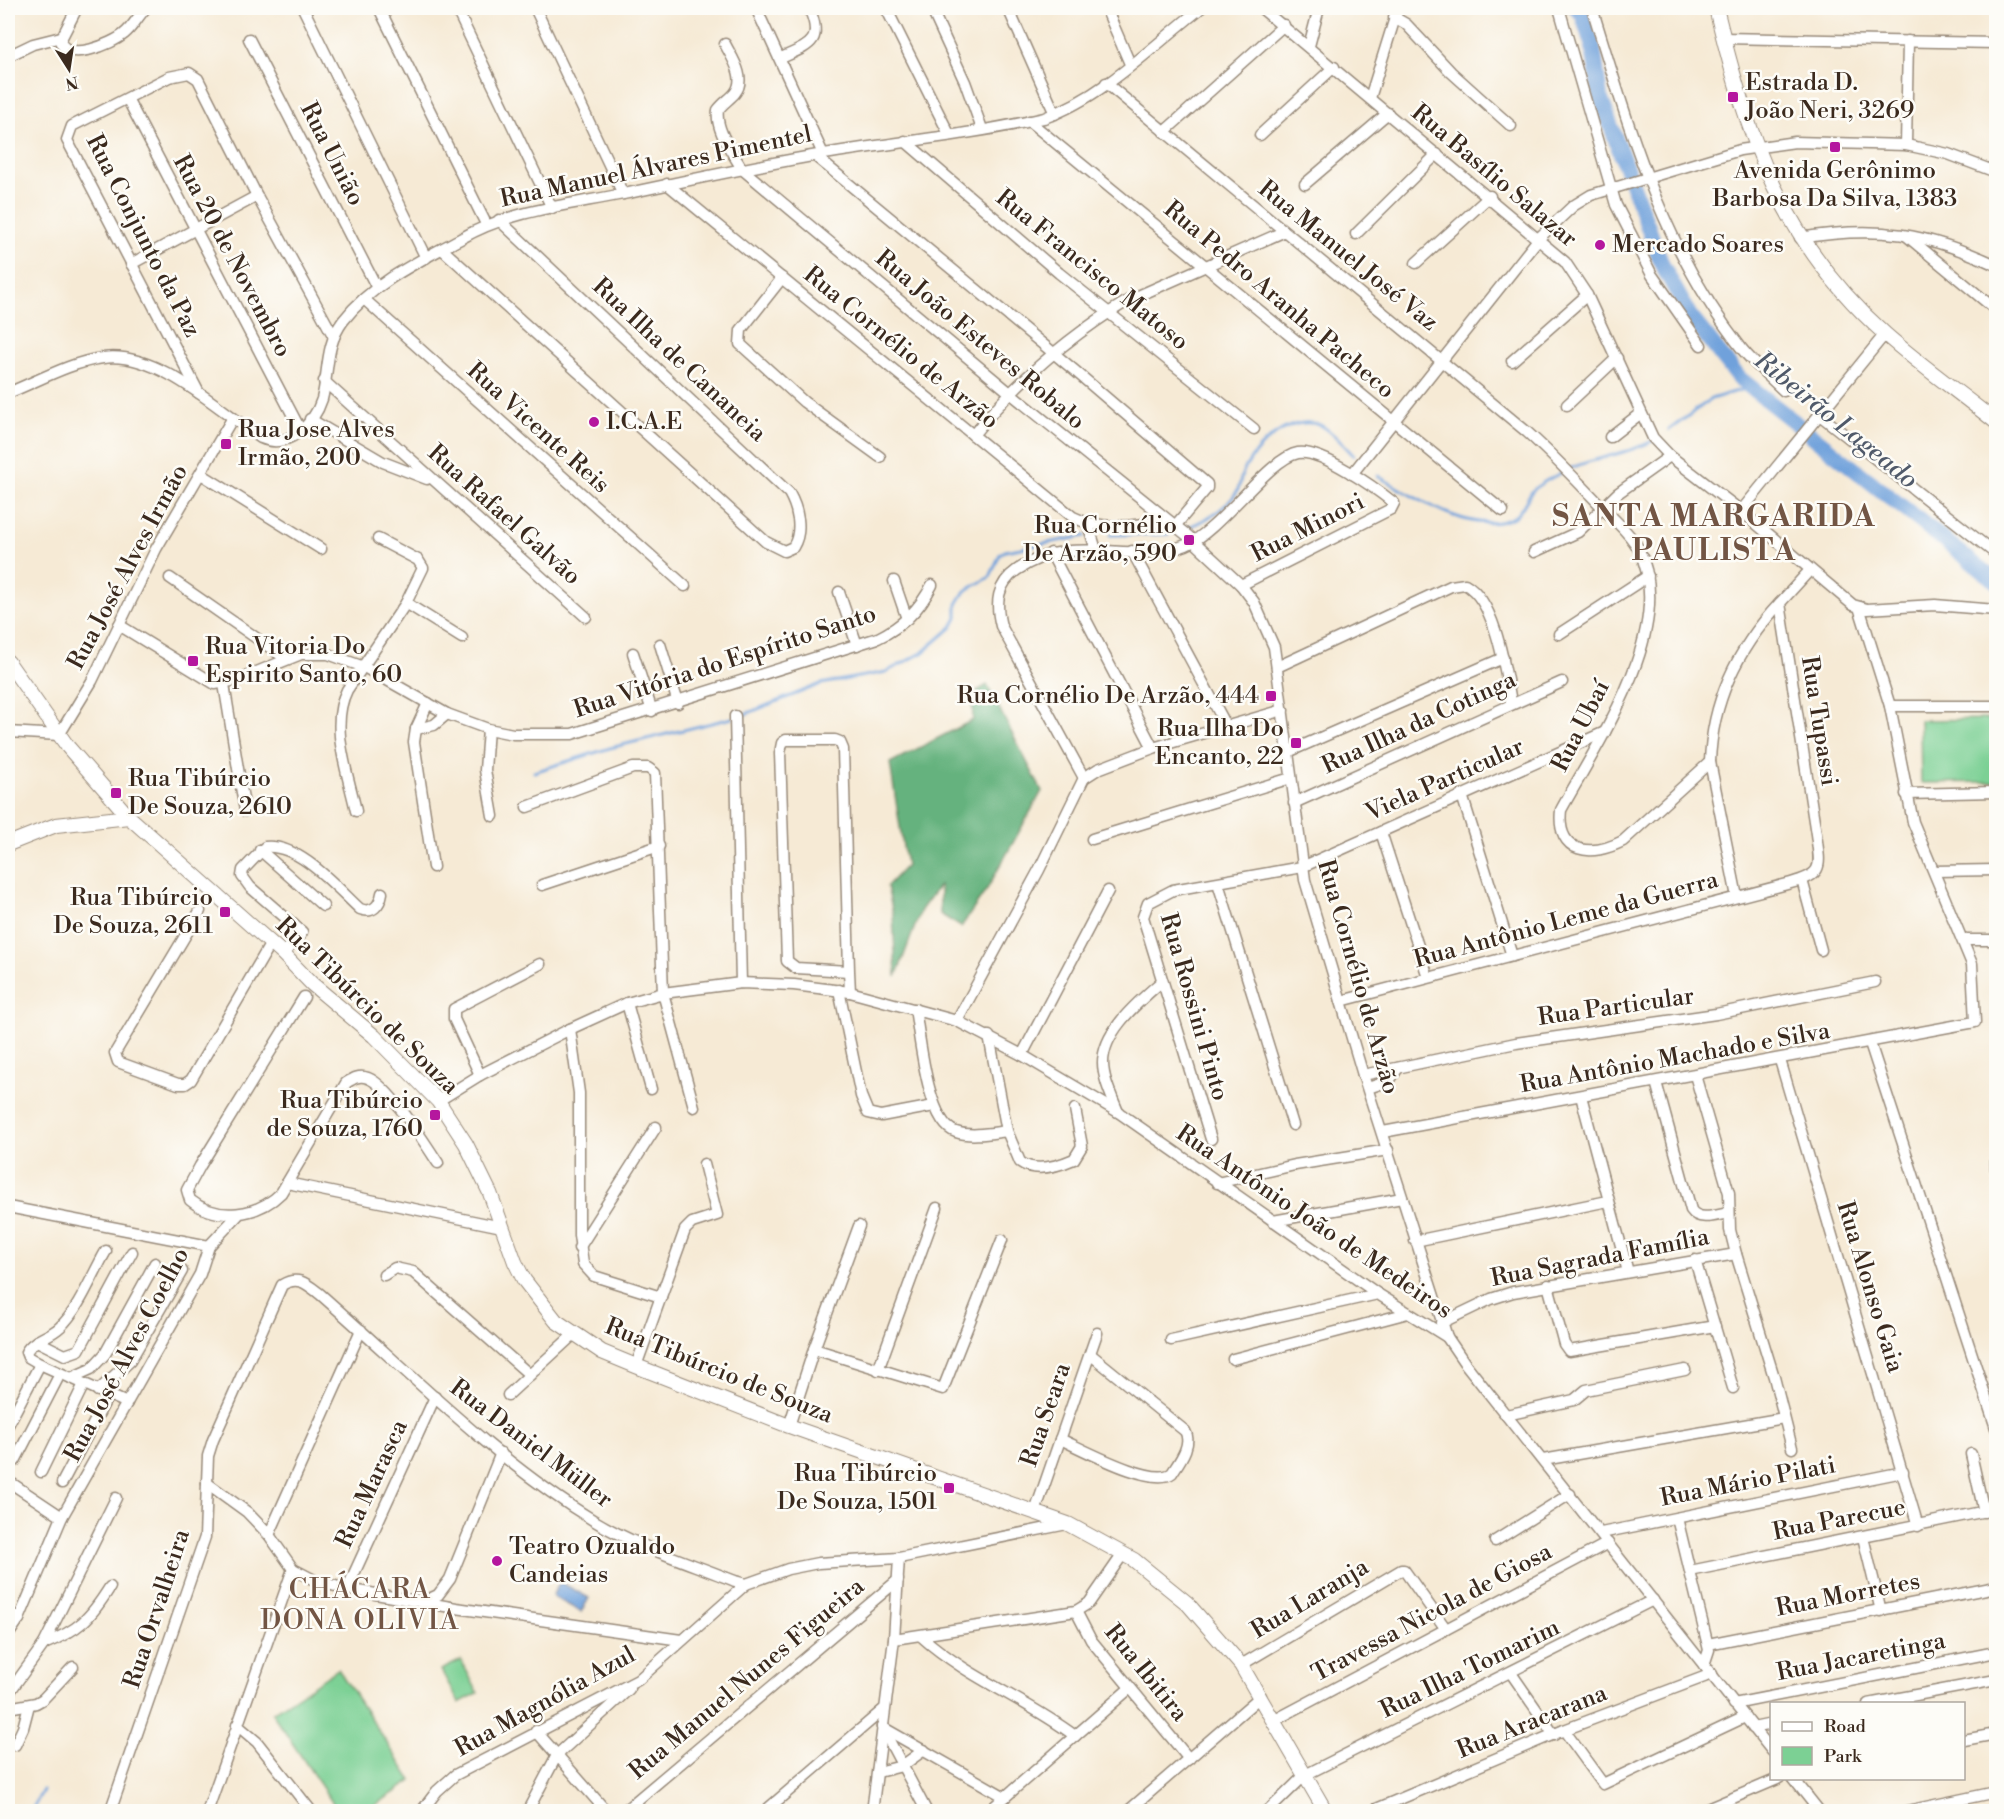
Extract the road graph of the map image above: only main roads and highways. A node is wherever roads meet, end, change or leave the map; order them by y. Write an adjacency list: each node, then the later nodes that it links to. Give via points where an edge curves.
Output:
1 (1716, 8): 2 (main road, via 1755,146 1800,238 1885,334)
2 (1996, 422)
3 (8, 662): 4 (main road, Rua Tibúrcio de Souza, via 59,735)
4 (129, 817): 5 (main road, via 56,825); 6 (main road, Rua Tibúrcio de Souza, via 374,1036 438,1101 466,1144 490,1193 524,1280 573,1335 602,1352 789,1426 1068,1524 1123,1554 1187,1603 1241,1665)
5 (8, 844)
6 (1326, 1812)

